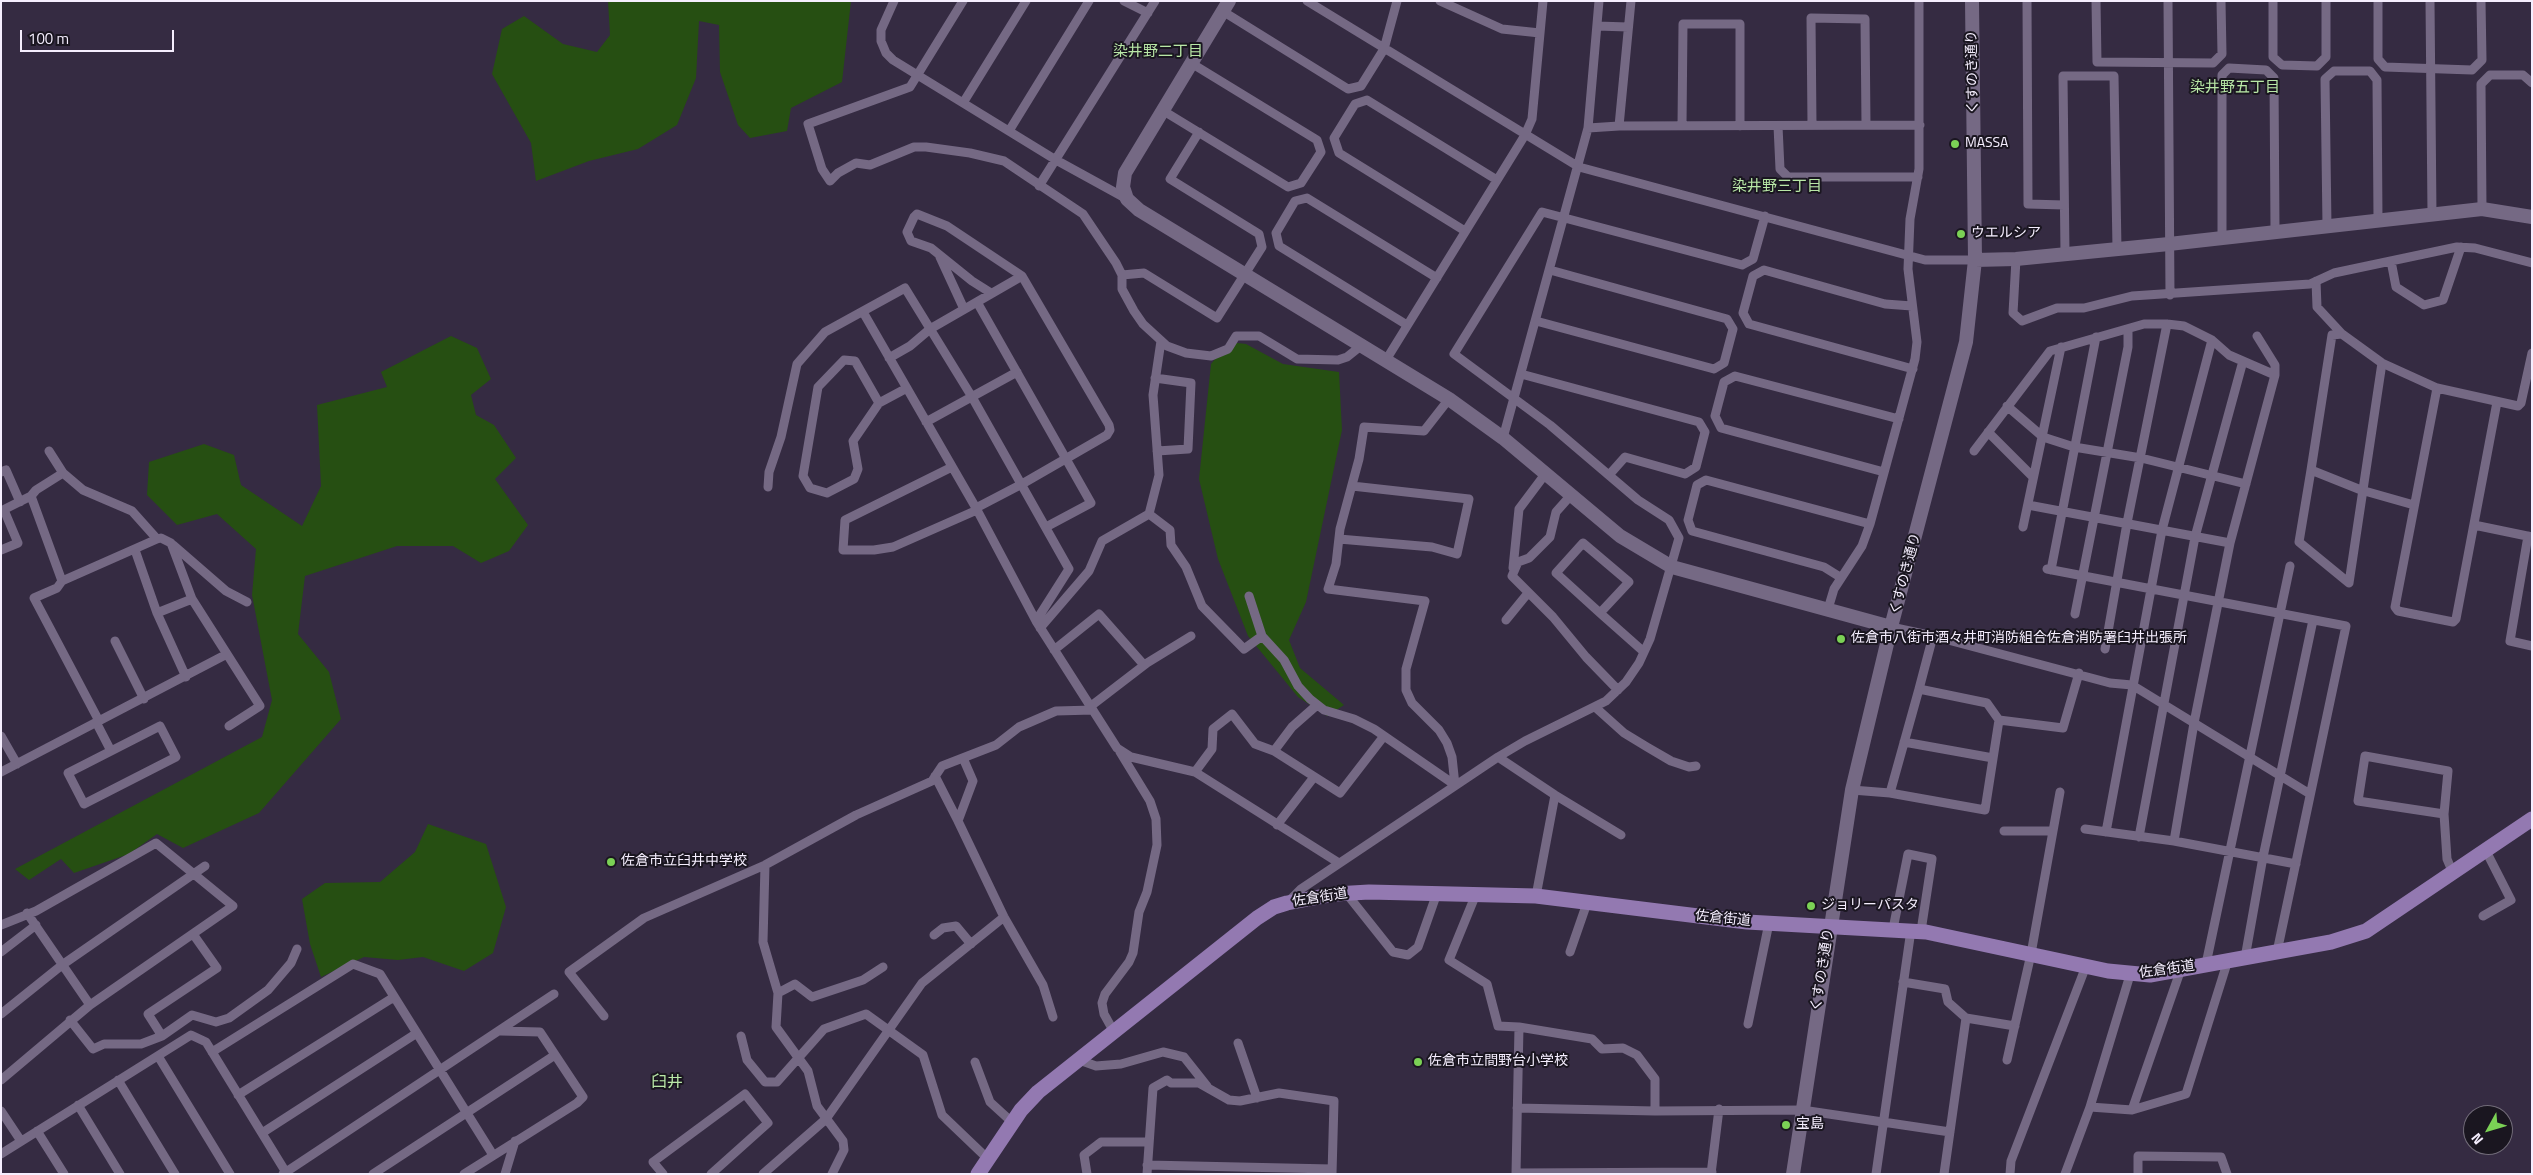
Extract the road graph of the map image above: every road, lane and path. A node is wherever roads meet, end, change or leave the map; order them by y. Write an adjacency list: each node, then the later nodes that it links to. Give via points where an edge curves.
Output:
1 (894, 1): 33 (street, via 881,30 881,41 893,60)
2 (963, 1): 33 (street)
3 (1026, 1): 35 (street)
4 (1089, 1): 45 (street)
5 (1124, 1): 25 (street)
6 (1155, 1): 25 (street)
7 (1307, 1): 29 (street)
8 (1397, 1): 29 (street)
9 (1440, 1): 28 (street, via 1502,29)
10 (1543, 1): 28 (street)
11 (1599, 1): 26 (street)
12 (1631, 1): 27 (street)
13 (1919, 1): 39 (street)
14 (1972, 1): 72 (street, くすのき通り)
15 (2027, 1): 54 (street, via 2028,204)
16 (2096, 1): 31 (street, via 2097,62)
17 (2168, 1): 31 (street)
18 (2222, 1): 31 (street, via 2222,54 2213,63)
19 (2273, 1): 20 (street, via 2273,57 2282,65 2317,66 2326,57)
20 (2326, 1)
21 (2378, 1): 32 (street, via 2378,59 2385,67)
22 (2430, 1): 32 (street)
23 (2481, 1): 32 (street, via 2482,60 2472,70)
24 (1226, 6): 29 (street, via 1348,89 1361,86); 30 (street)
25 (1148, 13): 48 (street)
26 (1597, 26): 27 (street); 44 (street)
27 (1628, 27): 40 (street)
28 (1540, 33): 47 (street, via 1532,119)
29 (1384, 49): 47 (street)
30 (1191, 63): 36 (street); 46 (street, via 1317,140 1320,152 1301,184 1288,187)
31 (2168, 63): 65 (street)
32 (2429, 69): 56 (street)
33 (917, 76): 35 (street); 52 (street, via 910,87 808,124 822,169 830,181 856,163 870,165 914,147 926,146 1004,161)
34 (2532, 83): 55 (street, via 2523,75 2490,75 2482,84)
35 (963, 103): 45 (street)
36 (1162, 110): 46 (street); 53 (street, via 1125,173 1123,186)
37 (1812, 125): 38 (street); 38 (street, via 1812,18 1865,19); 43 (street)
38 (1866, 125): 39 (street)
39 (1920, 125): 50 (street)
40 (1619, 126): 41 (street); 44 (street)
41 (1682, 126): 42 (street); 42 (street, via 1683,24 1740,24)
42 (1740, 126): 43 (street)
43 (1778, 126): 50 (street, via 1780,169 1788,177)
44 (1588, 128): 49 (street)
45 (1009, 131): 48 (street)
46 (1198, 132): 76 (street, via 1170,179 1259,234 1262,248)
47 (1525, 135): 49 (street); 51 (street)
48 (1056, 160): 52 (street); 53 (street)
49 (1579, 167): 57 (street); 58 (street)
50 (1918, 177): 68 (street, via 1910,219)
51 (1497, 180): 62 (street); 62 (street, via 1367,100 1355,104 1334,138 1338,153)
52 (1039, 186): 77 (street, via 1083,214 1106,245)
53 (1128, 199): 76 (street, via 1139,210)
54 (2064, 205): 67 (street, via 2063,76 2114,76); 69 (street)
55 (2482, 209): 56 (street); 59 (street)
56 (2432, 214): 60 (street)
57 (1764, 216): 58 (street, via 1754,260 1742,265); 68 (street)
58 (1565, 217): 75 (street); 113 (street, via 1542,212 1454,354)
59 (2532, 217)
60 (2378, 220): 61 (street); 61 (street, via 2377,80 2370,72 2334,71 2325,79)
61 (2327, 226): 63 (street)
62 (1465, 231): 79 (street)
63 (2275, 231): 64 (street); 64 (street, via 2274,78 2266,70 2229,68 2222,75)
64 (2222, 237): 65 (street)
65 (2169, 244): 67 (street); 82 (street)
66 (2461, 247): 73 (street); 73 (street, via 2443,300 2424,305 2396,287); 74 (street)
67 (2116, 248): 69 (street)
68 (1909, 254): 72 (street, via 1925,260); 84 (street)
69 (2065, 254): 71 (street)
70 (940, 257): 78 (street, via 930,248 910,241 907,232 917,214 946,226); 81 (street); 85 (street)
71 (2016, 258): 72 (street); 82 (street, via 2013,313 2022,321 2058,308 2084,308 2132,296)
72 (1975, 260): 190 (street, くすのき通り, via 1966,342)
73 (2391, 261): 80 (street, via 2334,273)
74 (2532, 263)
75 (1550, 270): 87 (street); 87 (street, via 1728,319 1733,329 1724,364 1714,369)
76 (1246, 274): 77 (street, via 1217,318 1144,273); 97 (street)
77 (1122, 275): 96 (street, via 1122,289 1134,311)
78 (1022, 276): 81 (street); 128 (street, via 1109,425 1107,435)
79 (1436, 278): 89 (street); 89 (street, via 1306,198 1295,201 1276,233 1279,246)
80 (2316, 281): 82 (street); 92 (street, via 2317,307)
81 (992, 293): 83 (street)
82 (2170, 294)
83 (977, 302): 85 (street); 105 (street)
84 (1912, 306): 104 (street, via 1917,342); 104 (street, via 1885,304 1764,270 1753,276 1743,313 1750,324)
85 (964, 309): 90 (street)
86 (863, 312): 90 (street, via 905,288); 100 (street); 142 (street, via 825,332 797,364 781,437 768,472)
87 (1536, 321): 106 (street)
88 (2167, 324): 91 (street, via 2144,324); 95 (street, via 2184,326); 127 (street)
89 (1407, 325): 101 (street)
90 (930, 329): 100 (street); 111 (street)
91 (2128, 329): 94 (street); 126 (street, via 2128,347)
92 (2342, 334): 103 (street); 131 (street, via 2332,335)
93 (2257, 336): 107 (street, via 2275,365)
94 (2096, 337): 98 (street); 122 (street)
95 (2212, 340): 102 (street, via 2229,355); 129 (street)
96 (1161, 341): 97 (street, via 1186,353 1211,356 1228,349 1236,336 1259,336 1297,359 1338,360); 108 (street)
97 (1362, 345): 101 (street)
98 (2061, 347): 116 (street, via 2043,358); 121 (street)
99 (2532, 353): 114 (street, via 2521,403 2518,406)
100 (889, 358): 109 (street)
101 (1386, 360): 112 (street)
102 (2243, 361): 107 (street); 137 (street)
103 (2382, 363): 110 (street); 143 (street)
104 (1913, 369): 117 (street)
105 (1017, 372): 111 (street); 128 (street)
106 (1521, 374): 113 (street); 136 (street, via 1699,422 1705,432 1696,467 1684,474 1625,457)
107 (2275, 375): 140 (street)
108 (1155, 378): 124 (street); 124 (street, via 1191,383 1188,449)
109 (907, 388): 115 (street); 118 (street)
110 (2437, 388): 114 (street); 148 (street)
111 (972, 396): 118 (street); 139 (street)
112 (1449, 399): 120 (street); 141 (street, via 1424,431 1364,428)
113 (1515, 399): 120 (street); 136 (street)
114 (2497, 402): 156 (street)
115 (880, 403): 115 (street, via 855,361 844,360 818,387 803,476 810,488 827,493 854,479 858,469 853,441)
116 (2007, 406): 119 (street); 121 (street)
117 (1899, 420): 134 (street); 134 (street, via 1735,376 1724,382 1715,416 1721,428)
118 (926, 422): 130 (street)
119 (1988, 432): 125 (street); 138 (street)
120 (1503, 438): 135 (street)
121 (2043, 438): 122 (street); 138 (street)
122 (2074, 447): 126 (street); 151 (street)
123 (49, 451): 133 (street)
124 (1157, 451): 152 (street, via 1158,475)
125 (1974, 451)
126 (2107, 451): 127 (street); 153 (street)
127 (2141, 458): 129 (street); 154 (street)
128 (1066, 459): 139 (street); 157 (street, via 1090,503)
129 (2178, 466): 137 (street); 159 (street)
130 (952, 467): 149 (street); 149 (street, via 845,520 843,550 893,546)
131 (2311, 470): 143 (street); 143 (street, via 2299,542 2349,583)
132 (1, 472): 146 (street, via 6,470)
133 (64, 472): 145 (street); 162 (street, via 83,490 132,511)
134 (1884, 472): 155 (street)
135 (1546, 473): 144 (street); 170 (street, via 1519,509)
136 (1608, 474): 169 (street, via 1638,500 1669,520 1679,538)
137 (2212, 475): 140 (street); 161 (street)
138 (2033, 477): 147 (street)
139 (1022, 484): 149 (street); 157 (street)
140 (2246, 484): 165 (street)
141 (1352, 486): 163 (street); 163 (street, via 1469,499 1457,554 1432,547)
142 (768, 488)
143 (2361, 490): 148 (street)
144 (1572, 494): 169 (street, via 1620,536); 170 (street, via 1556,512 1550,537 1529,558 1518,562)
145 (31, 496): 146 (street); 173 (street)
146 (20, 502): 150 (street)
147 (2028, 505): 151 (street); 158 (street)
148 (2414, 505): 156 (street, via 2395,607 2398,611 2453,622 2456,619)
149 (976, 509): 189 (street)
150 (3, 510): 166 (street, via 18,543)
151 (2061, 511): 153 (street); 171 (street, via 2049,570)
152 (1149, 514): 189 (street, via 1102,541 1089,571); 192 (street, via 1170,530 1170,545 1186,567 1202,606 1244,649)
153 (2094, 517): 154 (street); 171 (street)
154 (2127, 523): 159 (street); 174 (street)
155 (1870, 524): 172 (street, via 1862,546); 172 (street, via 1706,480 1697,485 1688,520 1692,531 1824,567)
156 (2474, 525): 160 (street)
157 (1046, 527): 189 (street, via 1068,568)
158 (2022, 527)
159 (2162, 530): 161 (street); 175 (street)
160 (2530, 536): 195 (street, via 2510,641)
161 (2195, 537): 165 (street); 177 (street)
162 (157, 539): 164 (street); 167 (street)
163 (1339, 539): 232 (street, via 1336,564 1328,588 1425,602 1406,669 1406,690 1412,703 1440,730 1447,743)
164 (170, 543): 179 (street); 180 (street, via 226,592)
165 (2230, 543): 181 (street)
166 (1, 550)
167 (135, 550): 173 (street); 183 (street)
168 (2290, 566): 186 (street)
169 (1672, 567): 182 (street); 198 (street)
170 (1512, 576): 176 (street)
171 (2083, 577): 174 (street); 185 (street)
172 (1840, 578): 182 (street)
173 (62, 581): 212 (street, via 56,588 34,598)
174 (2117, 584): 175 (street); 196 (street)
175 (2152, 589): 177 (street); 203 (street)
176 (1528, 593): 187 (street); 205 (street)
177 (2184, 595): 181 (street); 207 (street)
178 (1248, 596): 192 (street)
179 (192, 599): 183 (street); 199 (street)
180 (247, 602)
181 (2218, 602): 186 (street); 213 (street)
182 (1828, 609): 190 (street)
183 (157, 613): 202 (street)
184 (1600, 614): 184 (street, via 1629,582 1583,543 1556,573); 198 (street)
185 (2076, 614)
186 (2279, 614): 188 (street); 224 (street)
187 (1506, 620)
188 (2313, 620): 231 (street); 236 (street, via 2346,626)
189 (1038, 625): 197 (street)
190 (1891, 628): 193 (street); 233 (street, くすのき通り)
191 (1191, 636): 200 (street)
192 (1262, 636): 208 (street, via 1284,660 1298,686)
193 (1933, 636): 201 (street); 204 (street)
194 (116, 641): 206 (street)
195 (2532, 646)
196 (2105, 648)
197 (1054, 650): 200 (street, via 1099,614); 210 (street)
198 (1644, 652): 205 (street)
199 (226, 654): 202 (street); 214 (street, via 260,706)
200 (1144, 666): 210 (street)
201 (2079, 673): 203 (street, via 2110,683); 211 (street, via 2064,728)
202 (186, 676): 206 (street)
203 (2132, 685): 207 (street); 245 (street)
204 (1919, 689): 211 (street, via 1988,703); 217 (street)
205 (1618, 690): 209 (street)
206 (144, 699): 212 (street)
207 (2163, 704): 213 (street); 247 (street)
208 (1317, 705): 216 (street, via 1339,716 1354,719); 220 (street, via 1292,727)
209 (1596, 707): 221 (street); 226 (street, via 1624,733 1647,747 1671,761)
210 (1092, 708): 218 (street); 222 (street, via 1056,711 1019,727 996,745)
211 (1999, 720): 223 (street)
212 (97, 722): 219 (street); 225 (street)
213 (2194, 723): 224 (street); 248 (street)
214 (229, 726)
215 (1, 736): 225 (street)
216 (1384, 736): 230 (street, via 1340,793); 232 (street)
217 (1904, 742): 223 (street); 235 (street)
218 (1117, 748): 228 (street, via 1131,756); 304 (street, via 1150,801 1156,819 1157,846 1139,912 1133,953 1102,1003)
219 (111, 751): 219 (street, via 160,726 176,757 84,804 68,773)
220 (1274, 752): 228 (street, via 1255,744 1232,714 1213,729 1212,749); 230 (street)
221 (1498, 757): 232 (street); 237 (street)
222 (963, 758): 229 (street, via 942,766); 240 (street, via 973,781)
223 (1993, 758): 235 (street, via 1985,810)
224 (2249, 758): 231 (street); 249 (street)
225 (17, 764): 227 (street)
226 (1696, 766)
227 (1, 772)
228 (1195, 772): 241 (street)
229 (935, 776): 240 (street); 254 (street, via 932,781 856,815)
230 (1314, 777): 241 (street)
231 (2280, 777): 236 (street); 251 (street)
232 (1455, 785): 252 (street)
233 (1852, 790): 235 (street); 270 (street, くすのき通り)
234 (2060, 792): 244 (street)
235 (1890, 793)
236 (2310, 794): 253 (street)
237 (1555, 795): 246 (street); 261 (street)
238 (2444, 814): 238 (street, via 2358,801 2365,756 2448,771); 256 (street, via 2447,859)
239 (2532, 819): 250 (main road, 佐倉街道)
240 (958, 822): 266 (street)
241 (1277, 825): 252 (street)
242 (2085, 830): 245 (street)
243 (2004, 831): 244 (street)
244 (2053, 831): 280 (street)
245 (2106, 832): 247 (street)
246 (1622, 835)
247 (2139, 837): 248 (street)
248 (2174, 841): 249 (street)
249 (2229, 851): 251 (street); 283 (street)
250 (2486, 851): 256 (main road, 佐倉街道); 265 (street, via 2511,900)
251 (2263, 857): 253 (street); 281 (street)
252 (1339, 863): 262 (street, via 1301,889)
253 (2296, 864): 279 (street)
254 (765, 865): 291 (street, via 763,942); 295 (street, via 644,918 569,972)
255 (206, 866): 257 (street)
256 (2453, 873): 279 (main road, 佐倉街道, via 2366,932)
257 (194, 874): 264 (street, via 156,842 36,911); 273 (street, via 233,906); 284 (street)
258 (1346, 893): 259 (main road, 佐倉街道); 259 (street, via 1394,952 1408,955 1418,947); 262 (main road, 佐倉街道)
259 (1437, 893): 260 (main road, 佐倉街道)
260 (1476, 894): 261 (main road, 佐倉街道); 300 (street, via 1449,960 1487,984 1498,1026)
261 (1536, 896): 263 (main road, 佐倉街道)
262 (1288, 903): 304 (main road, 佐倉街道, via 1257,918)
263 (1587, 903): 267 (main road, 佐倉街道); 278 (street)
264 (27, 913): 268 (street); 269 (street)
265 (2483, 916)
266 (1004, 917): 275 (street); 296 (street, via 1043,985)
267 (1769, 923): 270 (main road, 佐倉街道); 299 (street)
268 (1, 925)
269 (36, 925): 277 (street); 284 (street)
270 (1830, 925): 271 (main road, 佐倉街道); 326 (street, くすのき通り)
271 (1893, 929): 272 (main road, 佐倉街道); 272 (street, via 1908,854 1932,858)
272 (1916, 931): 280 (main road, 佐倉街道); 289 (street)
273 (193, 934): 293 (street); 306 (street, via 217,968 148,1014)
274 (934, 935): 275 (street, via 943,928 956,926)
275 (971, 944): 302 (street, via 922,983)
276 (297, 949): 306 (street, via 291,963 268,990 229,1018 216,1022 192,1015)
277 (1, 952)
278 (1570, 952)
279 (2277, 952): 281 (main road, 佐倉街道)
280 (2031, 954): 285 (main road, 佐倉街道); 301 (street)
281 (2245, 958): 282 (main road, 佐倉街道)
282 (2228, 960): 283 (main road, 佐倉街道); 327 (street, via 2186,1094)
283 (2206, 964): 287 (main road, 佐倉街道)
284 (62, 965): 293 (street); 294 (street)
285 (2086, 966): 288 (main road, 佐倉街道); 364 (street, via 2011,1161)
286 (883, 967): 291 (street, via 863,980 812,997 795,984)
287 (2181, 969): 288 (main road, 佐倉街道); 327 (street)
288 (2130, 975): 323 (street)
289 (1903, 982): 297 (street, via 1945,989 1948,1002); 333 (street)
290 (554, 994): 303 (street)
291 (778, 994): 312 (street, via 776,1027)
292 (394, 998): 305 (street); 309 (street, via 380,974 353,964); 320 (street)
293 (90, 1005): 298 (street)
294 (1, 1014)
295 (604, 1016)
296 (1053, 1017)
297 (1966, 1018): 301 (street); 335 (street)
298 (70, 1020): 306 (street, via 92,1049 104,1044 141,1044); 317 (street)
299 (1748, 1024)
300 (1518, 1026): 324 (street); 329 (street, via 1592,1039 1602,1049 1623,1048 1637,1055 1655,1079)
301 (2015, 1026): 314 (street)
302 (889, 1029): 312 (street, via 866,1014 824,1029); 331 (street); 342 (street, via 923,1055 942,1115)
303 (501, 1031): 310 (street, via 540,1032); 316 (street)
304 (1114, 1032): 313 (main road, 佐倉街道)
305 (417, 1033): 316 (street); 336 (street)
306 (162, 1036)
307 (741, 1036): 312 (street, via 747,1060 765,1082 777,1082)
308 (1238, 1043): 321 (street)
309 (212, 1052): 311 (street, via 206,1042 191,1035); 320 (street)
310 (555, 1055): 330 (street); 338 (street, via 583,1096 577,1103)
311 (158, 1056): 318 (street); 352 (street)
312 (800, 1059): 331 (street, via 808,1071 817,1106)
313 (1079, 1060): 319 (street, via 1096,1066 1121,1064 1163,1052 1184,1057); 332 (main road, 佐倉街道, via 1038,1092)
314 (2007, 1060)
315 (976, 1062): 332 (street, via 990,1102)
316 (441, 1071): 330 (street); 346 (street)
317 (1, 1080)
318 (118, 1080): 322 (street); 351 (street)
319 (1207, 1087): 321 (street, via 1229,1100); 339 (street, via 1200,1083 1171,1084 1167,1080 1153,1088)
320 (238, 1095): 336 (street)
321 (1257, 1098): 344 (street, via 1279,1093 1334,1101)
322 (78, 1105): 334 (street); 350 (street)
323 (2090, 1107): 327 (street); 365 (street)
324 (1517, 1108): 329 (street); 347 (street)
325 (1719, 1109): 326 (street); 329 (street); 348 (street)
326 (1802, 1110): 333 (street); 361 (street, くすのき通り)
327 (2132, 1110)
328 (1, 1111): 337 (street)
329 (1655, 1111)
330 (467, 1112): 341 (street); 353 (street)
331 (826, 1118): 357 (street); 358 (street, via 843,1141 844,1150)
332 (1013, 1123): 342 (main road, 佐倉街道)
333 (1884, 1123): 335 (street); 362 (street)
334 (37, 1131): 337 (street); 349 (street)
335 (1950, 1132): 363 (street)
336 (262, 1133): 346 (street)
337 (20, 1141): 340 (street)
338 (515, 1141): 341 (street); 354 (street)
339 (1149, 1142): 343 (street); 360 (street, via 1101,1142 1084,1155)
340 (1, 1154)
341 (492, 1155): 345 (street)
342 (988, 1159): 359 (main road, 佐倉街道)
343 (1147, 1169): 344 (street)
344 (1332, 1171)
345 (469, 1172)
346 (286, 1173)
347 (1516, 1173): 348 (street)
348 (1711, 1173)
349 (64, 1174)
350 (120, 1174)
351 (175, 1174)
352 (230, 1174)
353 (373, 1174)
354 (505, 1174)
355 (663, 1174): 356 (street, via 653,1162 745,1094 768,1123)
356 (711, 1174)
357 (763, 1174)
358 (832, 1174)
359 (978, 1174)
360 (1087, 1174)
361 (1793, 1174)
362 (1876, 1174)
363 (1944, 1174)
364 (2010, 1174)
365 (2065, 1174)
366 (2138, 1174): 367 (street, via 2138,1156 2221,1157)
367 (2227, 1174)

